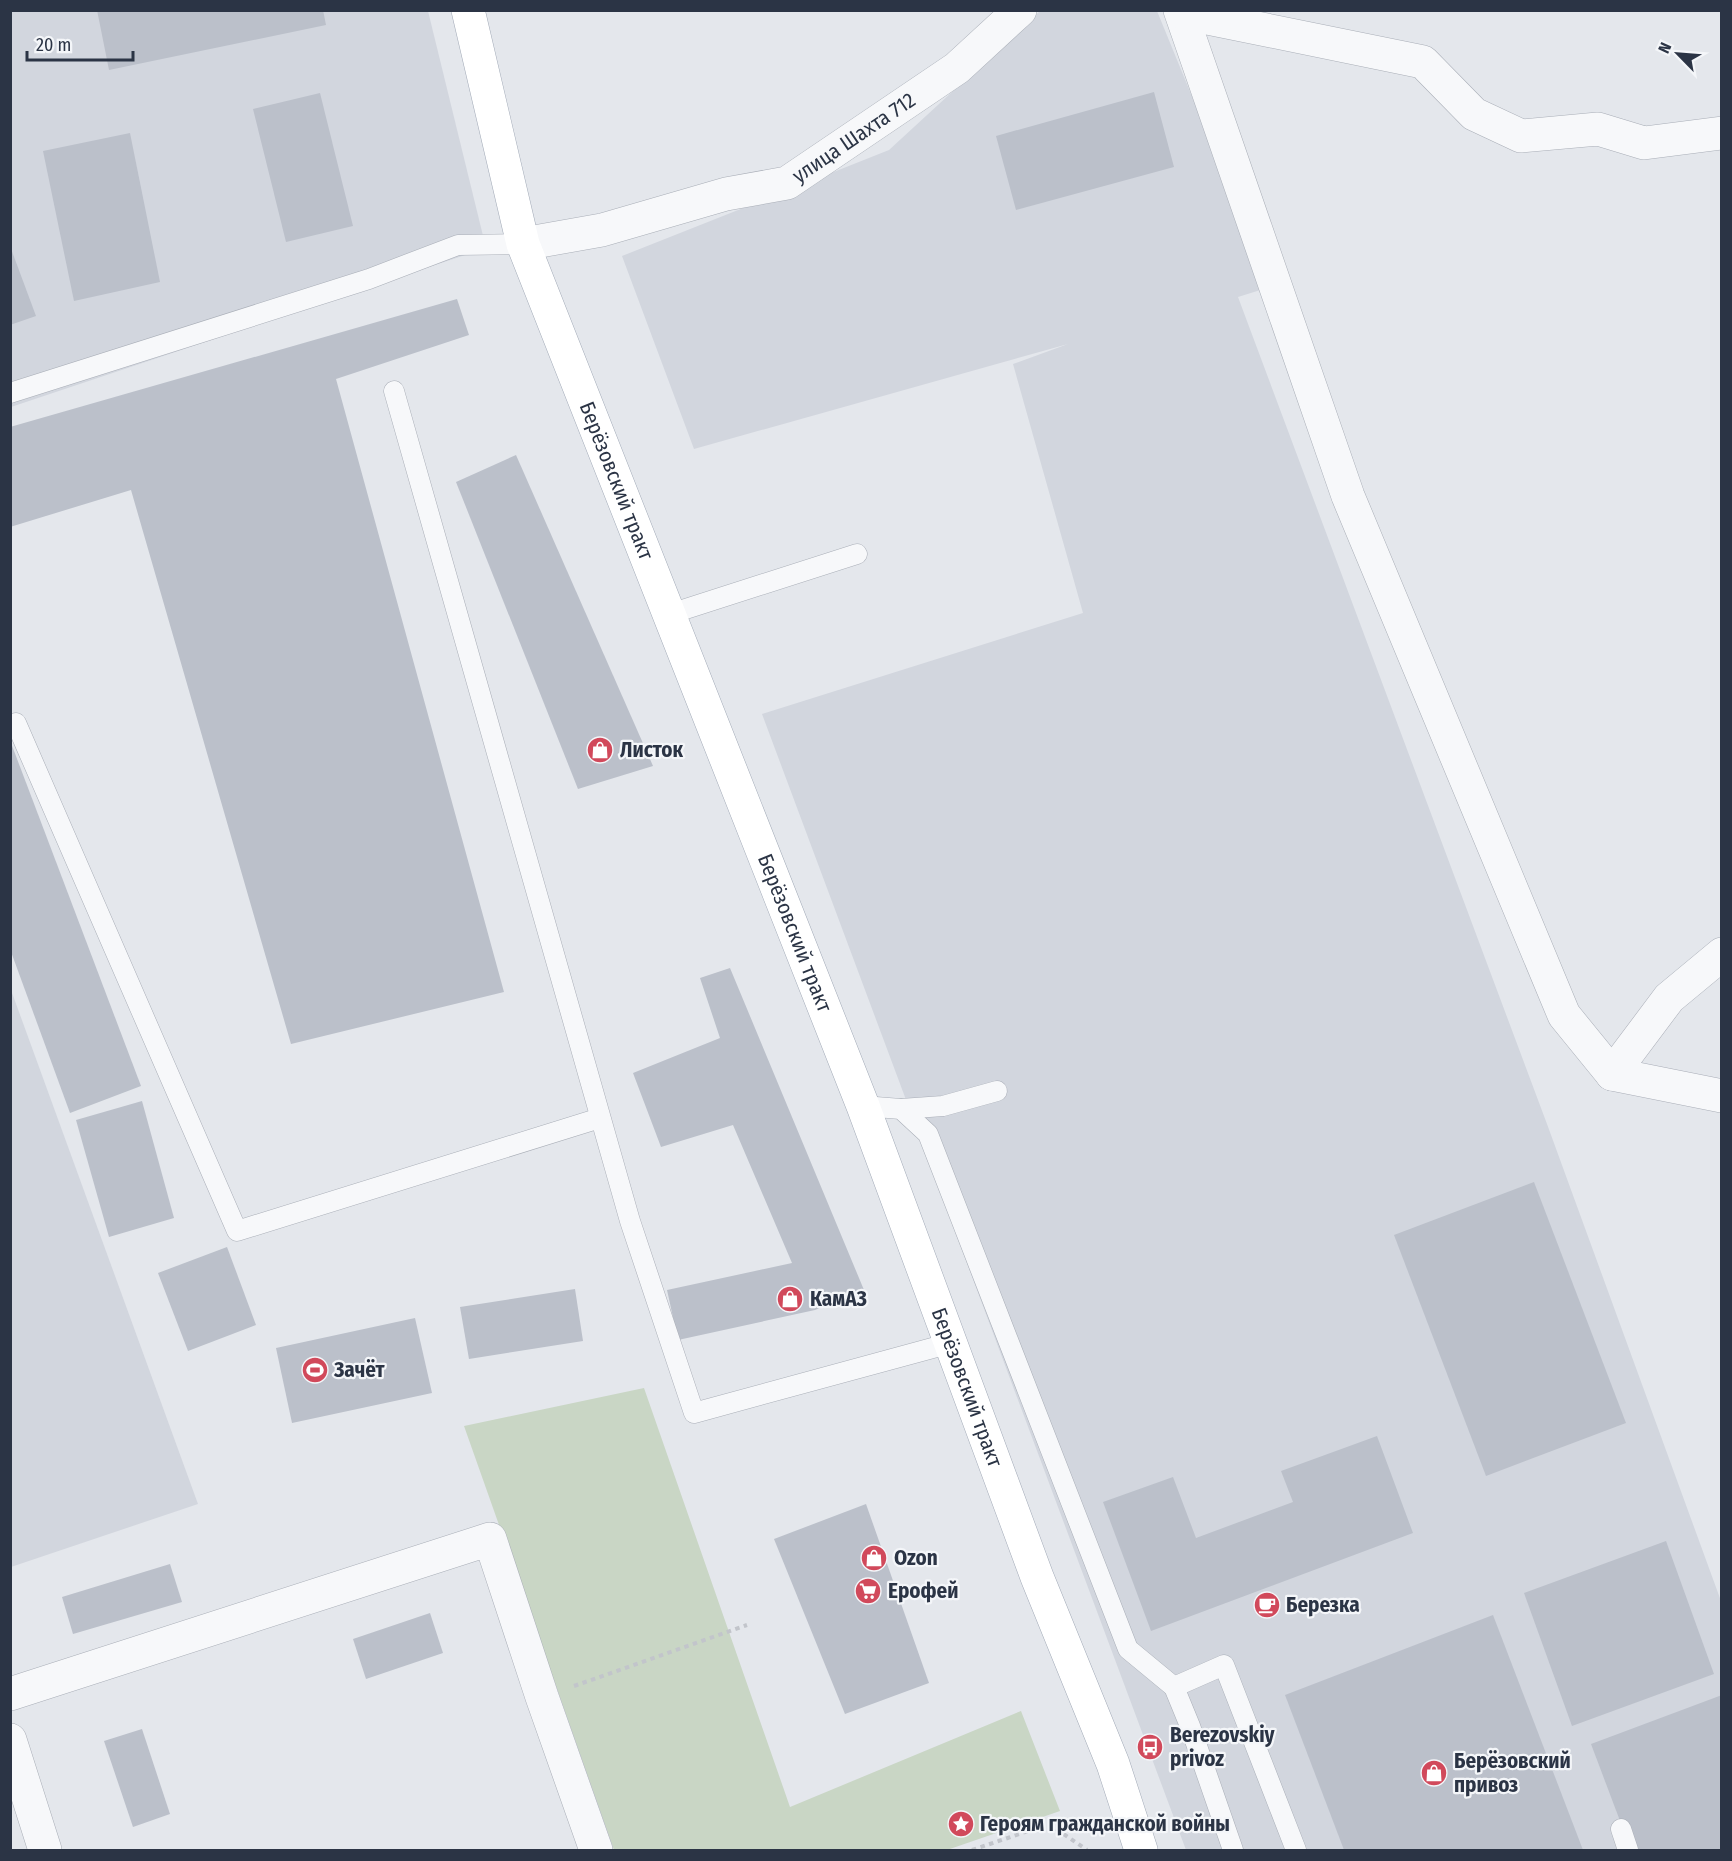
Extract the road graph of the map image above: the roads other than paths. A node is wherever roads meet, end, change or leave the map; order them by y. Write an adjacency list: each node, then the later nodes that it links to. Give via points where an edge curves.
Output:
1 (468, 10): 5 (main road, Берёзовский тракт)
2 (1020, 10): 5 (street, улица Шахта 712, via 957,68 787,183 726,194 602,230)
3 (1182, 12): 4 (street, via 1423,62 1474,114 1521,136 1598,129 1644,143); 12 (street, via 1348,496 1564,1016)
4 (1722, 133)
5 (523, 244): 7 (lane, via 458,245 369,279); 9 (main road, Берёзовский тракт)
6 (394, 391): 17 (lane)
7 (10, 393)
8 (857, 554): 9 (lane)
9 (670, 614): 15 (main road, Берёзовский тракт)
10 (16, 723): 17 (lane, via 237,1231)
11 (1722, 954): 12 (street, via 1669,998)
12 (1612, 1074): 14 (street)
13 (996, 1091): 16 (lane, via 944,1106)
14 (1722, 1096)
15 (863, 1106): 16 (lane); 18 (main road, Берёзовский тракт)
16 (901, 1108): 19 (lane, via 928,1134 1128,1649)
17 (600, 1118): 18 (lane, via 694,1413)
18 (951, 1343): 25 (main road, Берёзовский тракт, via 1037,1577 1113,1764)
19 (1174, 1687): 26 (lane); 27 (lane, via 1224,1665)
20 (10, 1694): 24 (street, via 490,1539)
21 (10, 1740): 23 (street)
22 (1621, 1829): 28 (lane)
23 (45, 1851)
24 (596, 1851)
25 (1141, 1851)
26 (1233, 1851)
27 (1296, 1851)
28 (1628, 1851)

